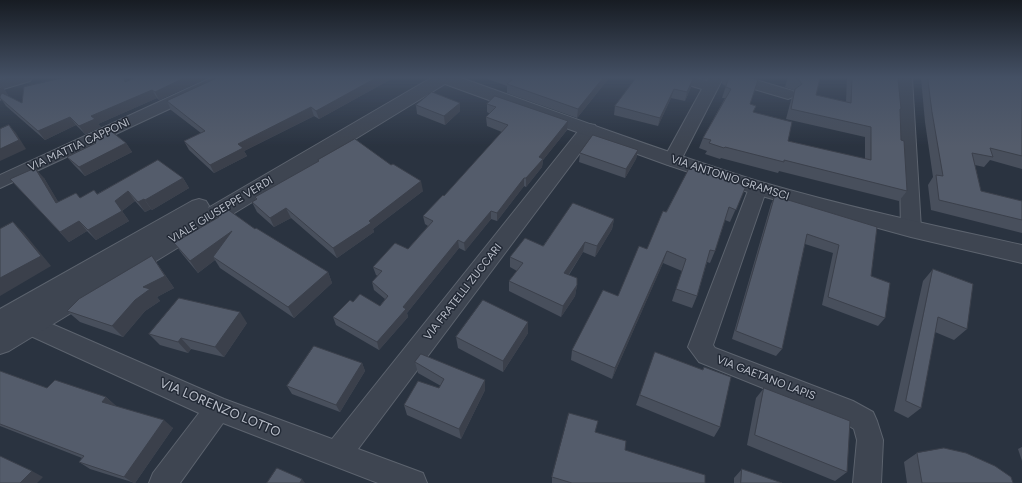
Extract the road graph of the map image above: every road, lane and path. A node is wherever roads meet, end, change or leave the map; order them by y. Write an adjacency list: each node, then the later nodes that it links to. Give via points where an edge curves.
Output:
1 (175, 101): 9 (street, VIA MATTIA CAPPONI)
2 (381, 101): 13 (street, VIALE GIUSEPPE VERDI)
3 (406, 101): 14 (street, VIALE GIUSEPPE VERDI)
4 (508, 101): 7 (street, VIA ANTONIO GRAMSCI)
5 (704, 101): 8 (street)
6 (906, 101): 11 (street)
7 (589, 129): 8 (street, VIA ANTONIO GRAMSCI); 17 (street, VIA FRATELLI ZUCCARI)
8 (672, 160): 10 (street, VIA ANTONIO GRAMSCI)
9 (0, 182)
10 (758, 188): 11 (street, VIA ANTONIO GRAMSCI); 20 (street, VIA GAETANO LAPIS, via 700,347 707,355 844,409 864,422 870,440)
11 (911, 230): 12 (street, VIA ANTONIO GRAMSCI)
12 (1022, 254)
13 (0, 321)
14 (30, 325): 15 (street, VIALE GIUSEPPE VERDI); 16 (street, VIA LORENZO LOTTO)
15 (0, 342)
16 (218, 409): 17 (street, VIA LORENZO LOTTO); 18 (street)
17 (337, 455): 19 (street, VIA LORENZO LOTTO)
18 (163, 483)
19 (413, 483)
20 (867, 483)

